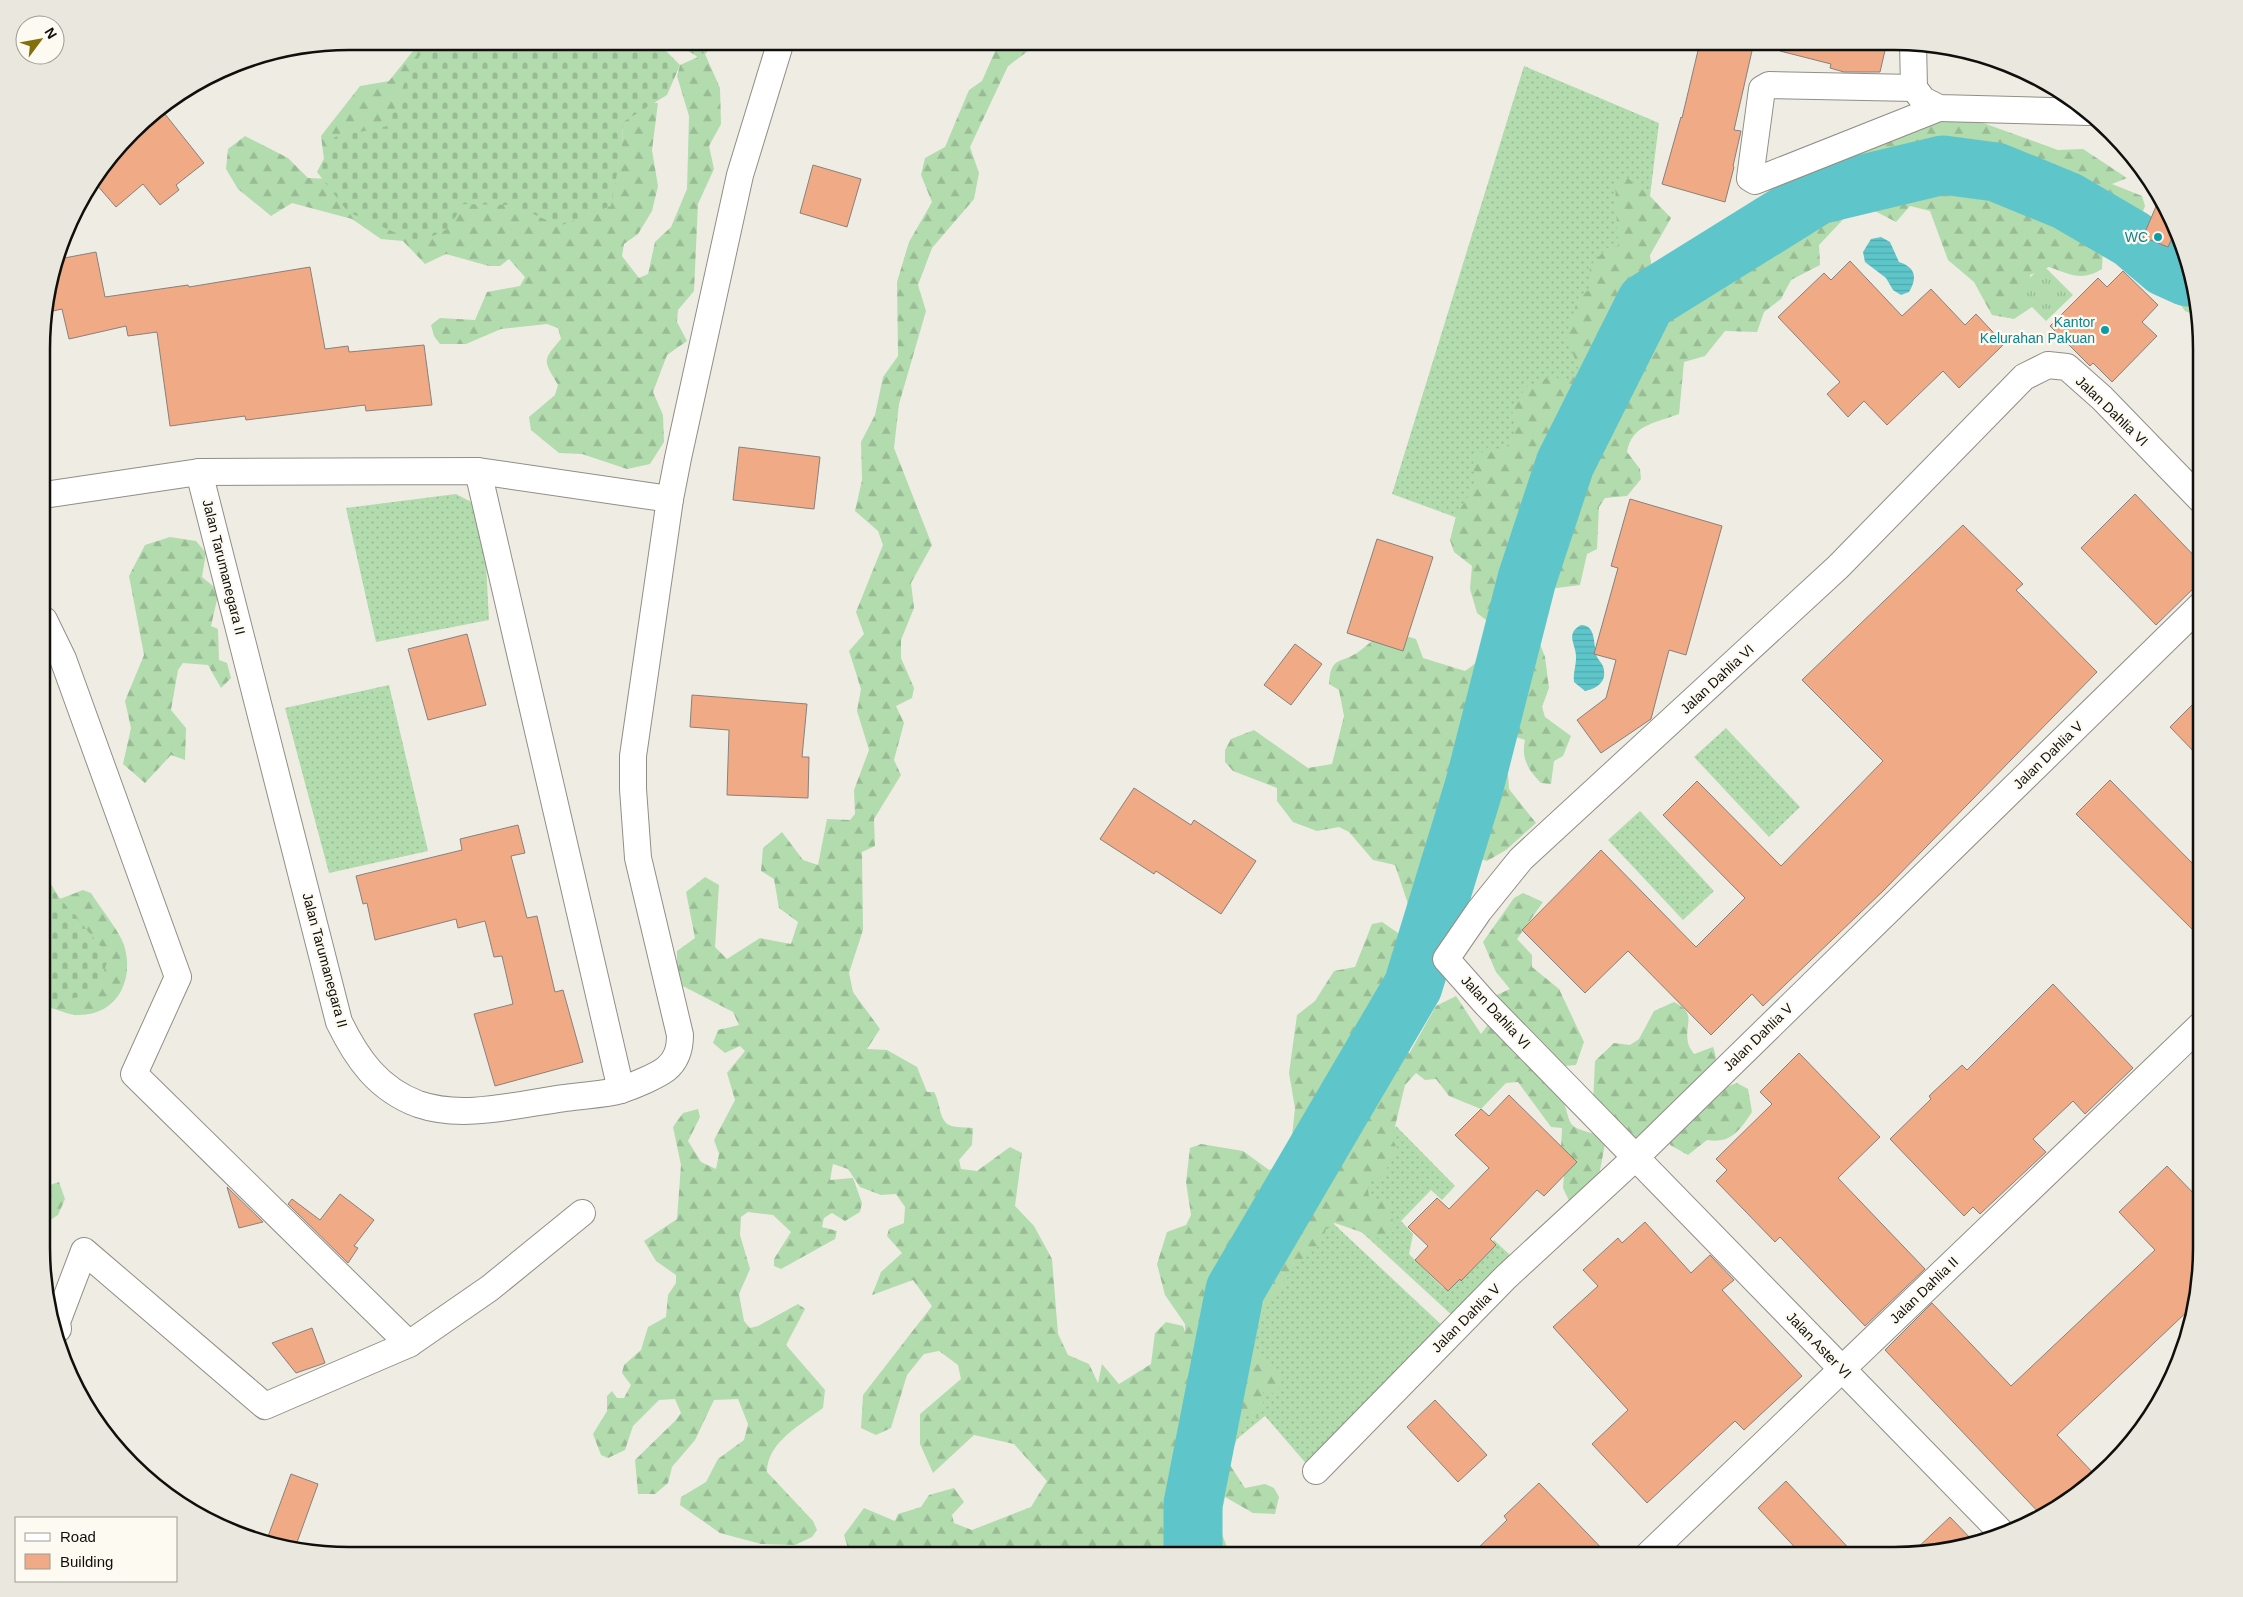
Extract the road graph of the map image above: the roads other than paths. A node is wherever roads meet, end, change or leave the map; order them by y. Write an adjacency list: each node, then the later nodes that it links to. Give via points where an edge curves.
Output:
1 (778, 50): 10 (street, Jalan Tarumanegara II, via 740,176)
2 (1913, 51): 3 (street)
3 (1914, 88): 4 (street, via 1923,100); 4 (street, via 1765,86 1750,178 1755,181)
4 (1939, 108): 5 (street)
5 (2076, 112)
6 (478, 471): 7 (street); 10 (street); 14 (street)
7 (200, 472): 9 (street); 14 (street, Jalan Tarumanegara II, via 339,1022 352,1049 370,1072 392,1091 418,1104 445,1110 477,1110)
8 (2193, 492): 15 (street, Jalan Dahlia VI, via 2102,398 2067,367 2048,365 2024,377 1838,567 1521,859 1446,959)
9 (50, 494)
10 (670, 499): 14 (street, Jalan Tarumanegara II, via 633,756 633,789 643,886 680,1046 665,1070)
11 (2193, 613): 15 (street, Jalan Dahlia V)
12 (50, 632): 18 (street, via 63,659 178,977 134,1074)
13 (2193, 1033): 19 (street, Jalan Dahlia II)
14 (621, 1090)
15 (1636, 1157): 19 (street, Jalan Aster VI); 20 (street, Jalan Dahlia V, via 1506,1277)
16 (582, 1213): 18 (street, via 490,1288)
17 (59, 1318): 18 (street, via 84,1251 264,1406)
18 (409, 1344)
19 (1842, 1369): 21 (street, Jalan Aster VI); 22 (street, Jalan Dahlia II)
20 (1316, 1471)
21 (1997, 1528)
22 (1656, 1547)

